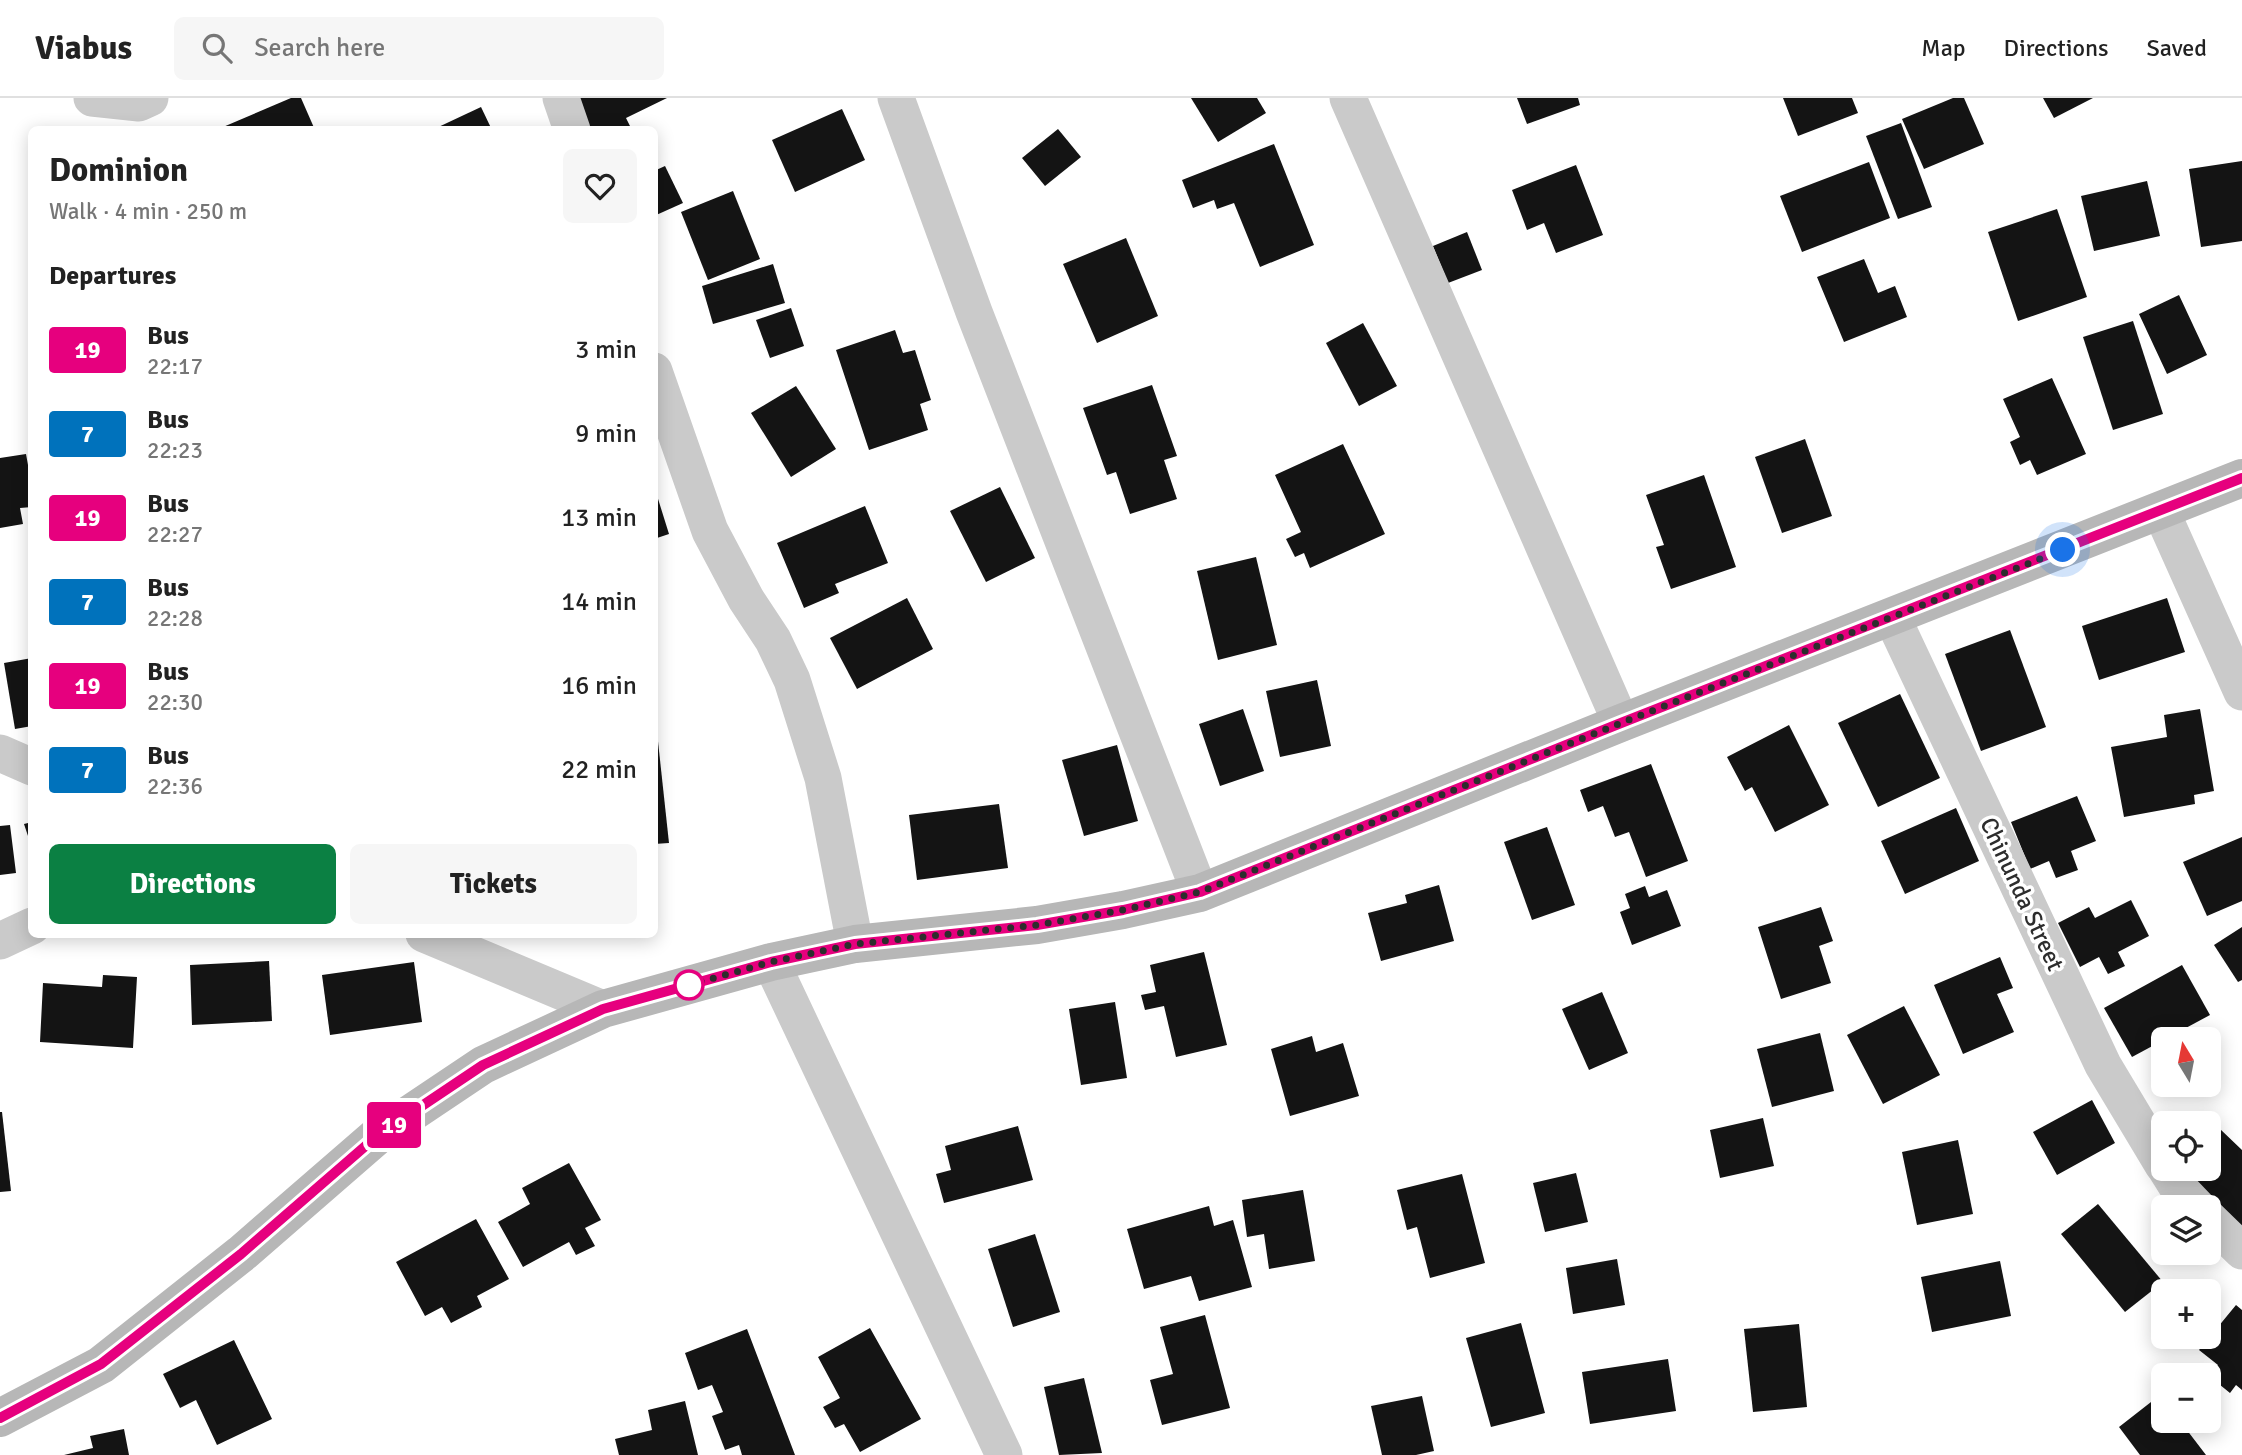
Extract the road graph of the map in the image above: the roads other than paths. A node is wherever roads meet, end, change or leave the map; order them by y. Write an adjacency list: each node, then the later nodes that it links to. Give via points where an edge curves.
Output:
1 (92, 98): 2 (street, via 139,103)
2 (150, 98)
3 (561, 98): 6 (street)
4 (896, 98): 15 (street, via 974,313)
5 (1348, 98): 12 (street)
6 (571, 126)
7 (658, 382): 19 (street, via 710,531 792,680 823,778)
8 (2242, 478): 9 (street)
9 (2161, 511): 10 (street); 11 (street)
10 (1892, 617): 12 (street); 22 (street, Chinunda Street, via 2103,1065)
11 (2242, 692)
12 (1621, 723): 15 (street)
13 (0, 753): 14 (street)
14 (28, 764)
15 (1200, 892): 19 (street, via 1037,925)
16 (28, 928): 18 (street)
17 (434, 938): 21 (street)
18 (0, 941)
19 (855, 944): 20 (street)
20 (771, 962): 21 (street); 28 (street)
21 (603, 1009): 27 (street, via 483,1065 377,1136 241,1254 101,1364)
22 (2151, 1145)
23 (2173, 1181): 24 (street, Chinunda Street)
24 (2186, 1195)
25 (2221, 1231): 26 (street)
26 (2242, 1251)
27 (0, 1418)
28 (1003, 1455)

